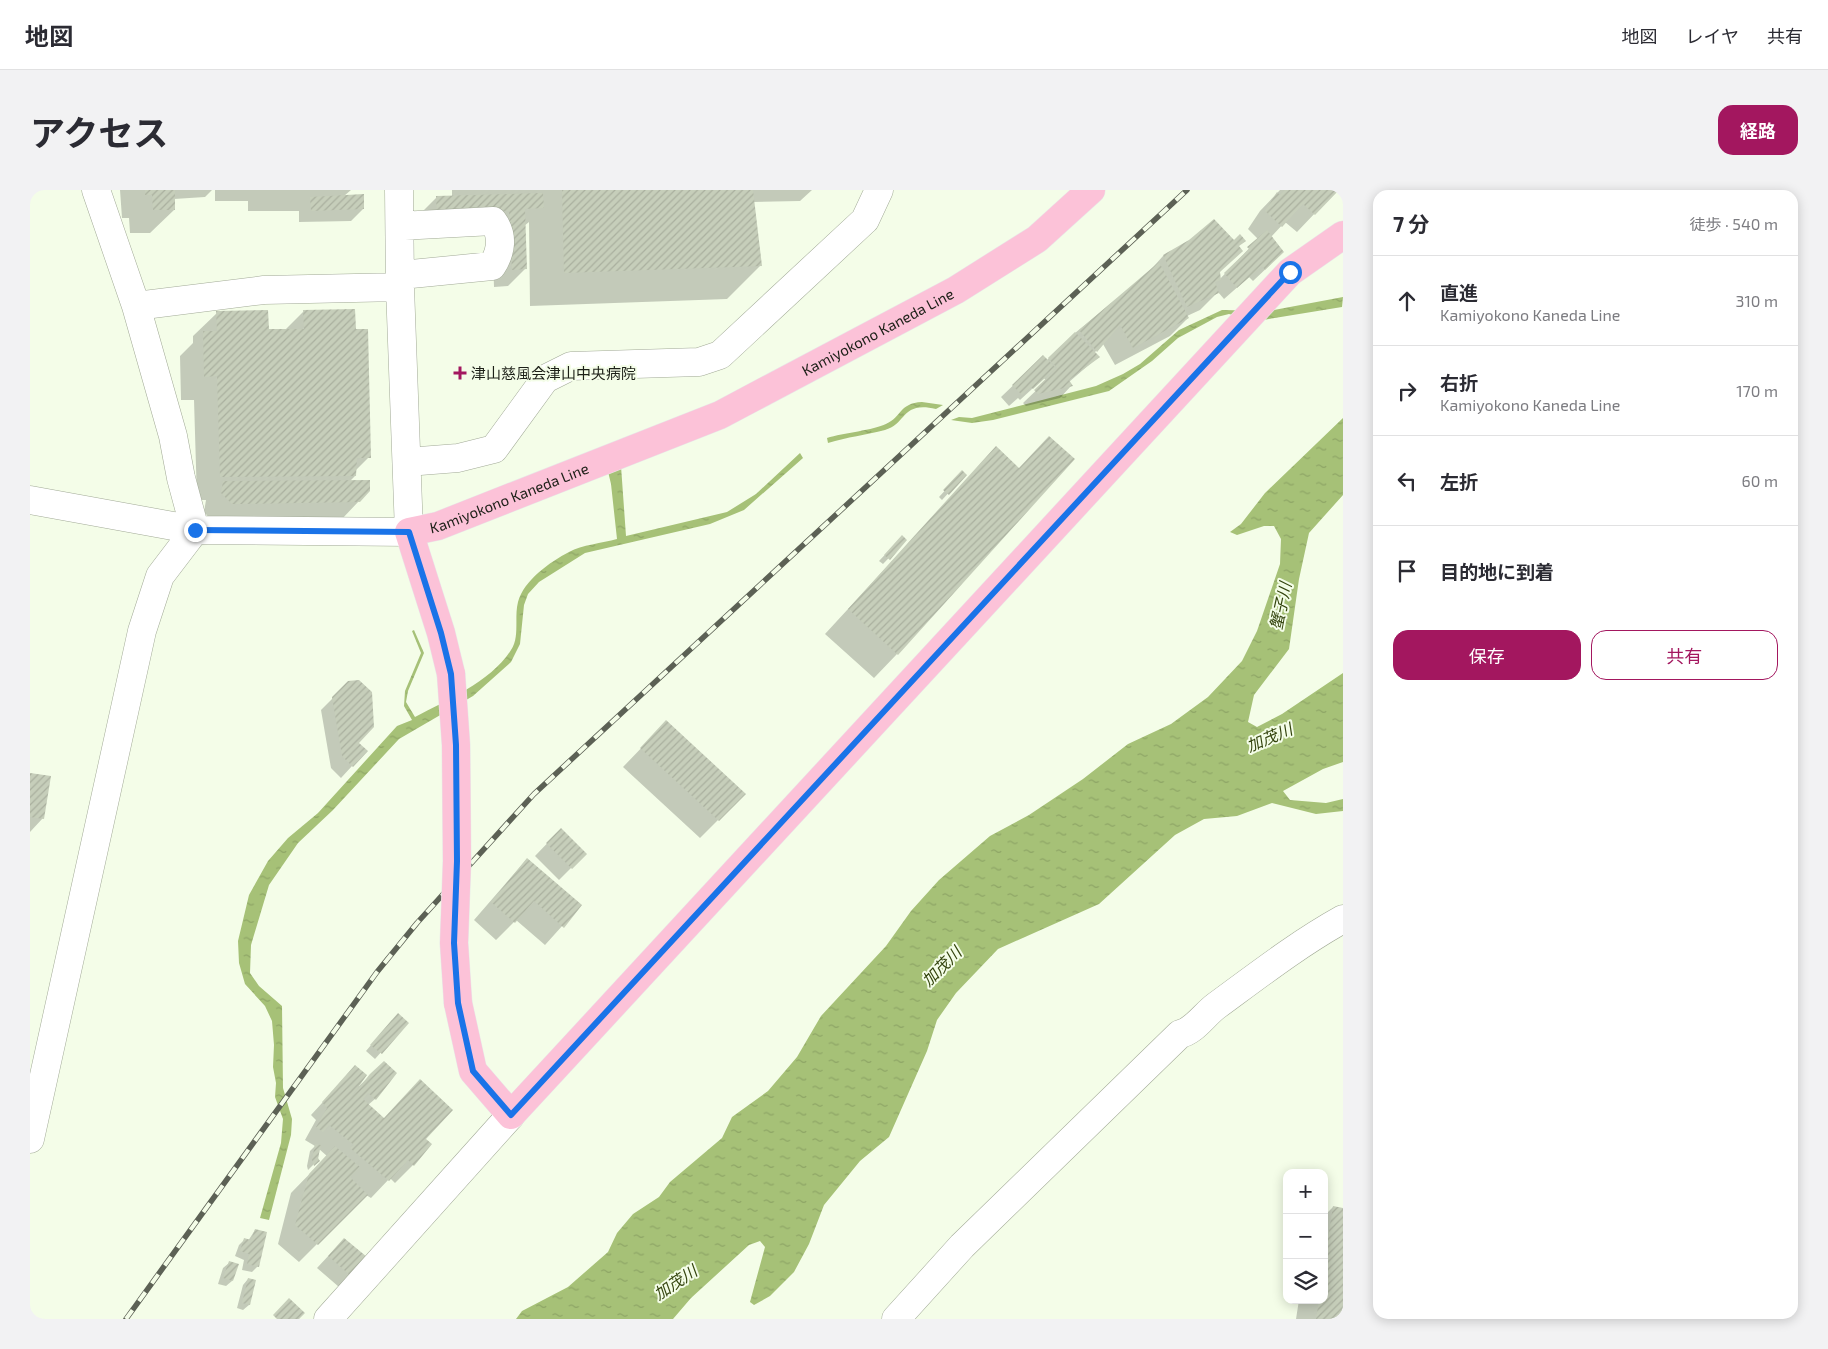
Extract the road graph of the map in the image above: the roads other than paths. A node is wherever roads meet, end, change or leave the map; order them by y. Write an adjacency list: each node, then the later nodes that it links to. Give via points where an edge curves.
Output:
1 (96, 190): 8 (street)
2 (400, 190): 5 (street)
3 (879, 190): 9 (street, via 865,220 720,355 699,362 571,366 545,379 494,448 458,458)
4 (1091, 190): 12 (main road, Kamiyokono Kaneda Line, via 1037,239 956,290 720,415 438,526)
5 (400, 226): 7 (street); 7 (street, via 493,221 498,228 500,253 492,266)
6 (1343, 235): 14 (main road, via 1290,272)
7 (400, 281): 8 (street, via 264,290); 9 (street)
8 (136, 306): 11 (street, via 173,436)
9 (407, 462): 12 (street)
10 (30, 500): 11 (street)
11 (195, 530): 12 (street); 15 (street, via 160,576 142,631)
12 (409, 532): 14 (main road, Kamiyokono Kaneda Line, bridge, via 451,674 456,745 454,943 458,1003 473,1071)
13 (1343, 919): 17 (street, via 1314,935 1213,1008 1187,1032 1180,1034 962,1246)
14 (511, 1115): 16 (street)
15 (30, 1139)
16 (328, 1319)
17 (896, 1319)

